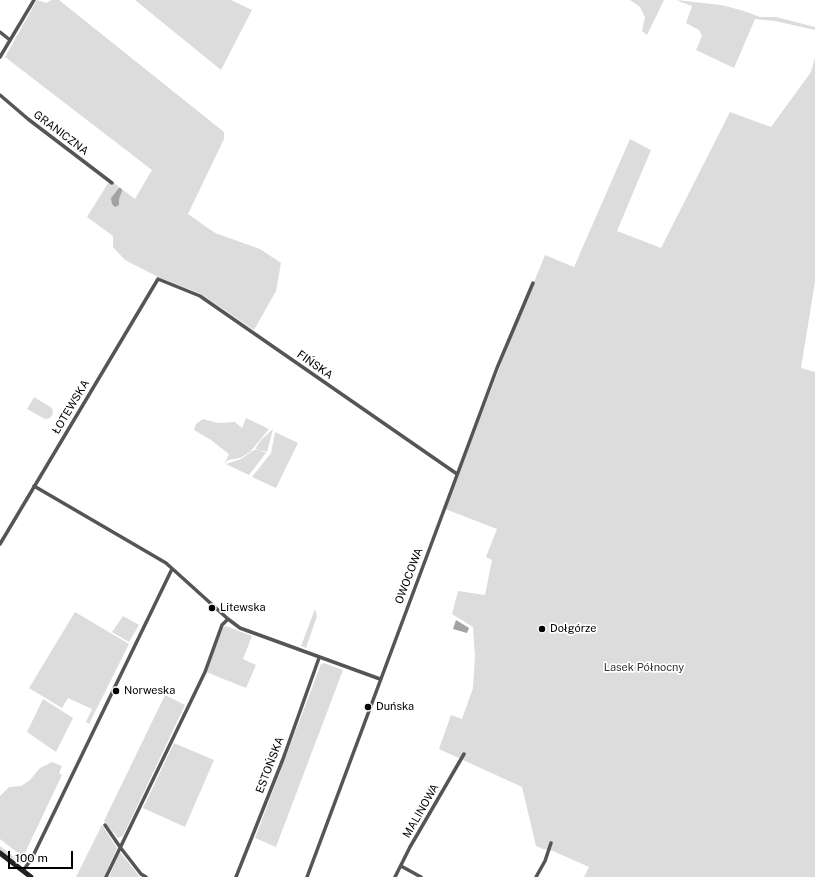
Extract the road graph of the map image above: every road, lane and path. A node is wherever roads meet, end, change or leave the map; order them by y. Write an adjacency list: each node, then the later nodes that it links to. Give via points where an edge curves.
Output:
1 (34, 0): 3 (street)
2 (0, 32): 3 (street)
3 (10, 40): 4 (street)
4 (0, 57)
5 (0, 95): 6 (street, GRANICZNA)
6 (112, 183)
7 (158, 279): 9 (street, FIŃSKA, via 200,296); 10 (street, ŁOTEWSKA)
8 (533, 283): 9 (street, OWOCOWA, via 497,368)
9 (457, 474): 15 (street, OWOCOWA)
10 (34, 486): 11 (street, ŁOTEWSKA); 12 (street, via 166,563)
11 (0, 544)
12 (172, 569): 13 (street); 22 (street, via 32,858)
13 (228, 619): 14 (street, via 244,629); 19 (street, via 222,625 205,672)
14 (319, 658): 15 (street); 26 (street, ESTOŃSKA)
15 (380, 679): 27 (street, OWOCOWA)
16 (464, 754): 21 (street, MALINOWA)
17 (105, 826): 19 (street)
18 (551, 843): 30 (street)
19 (120, 847): 24 (street); 25 (street)
20 (0, 853): 22 (main road)
21 (401, 866): 28 (street, MALINOWA); 29 (street)
22 (23, 871): 23 (main road)
23 (31, 877)
24 (106, 877)
25 (146, 877)
26 (236, 877)
27 (307, 877)
28 (395, 877)
29 (421, 877)
30 (536, 877)

